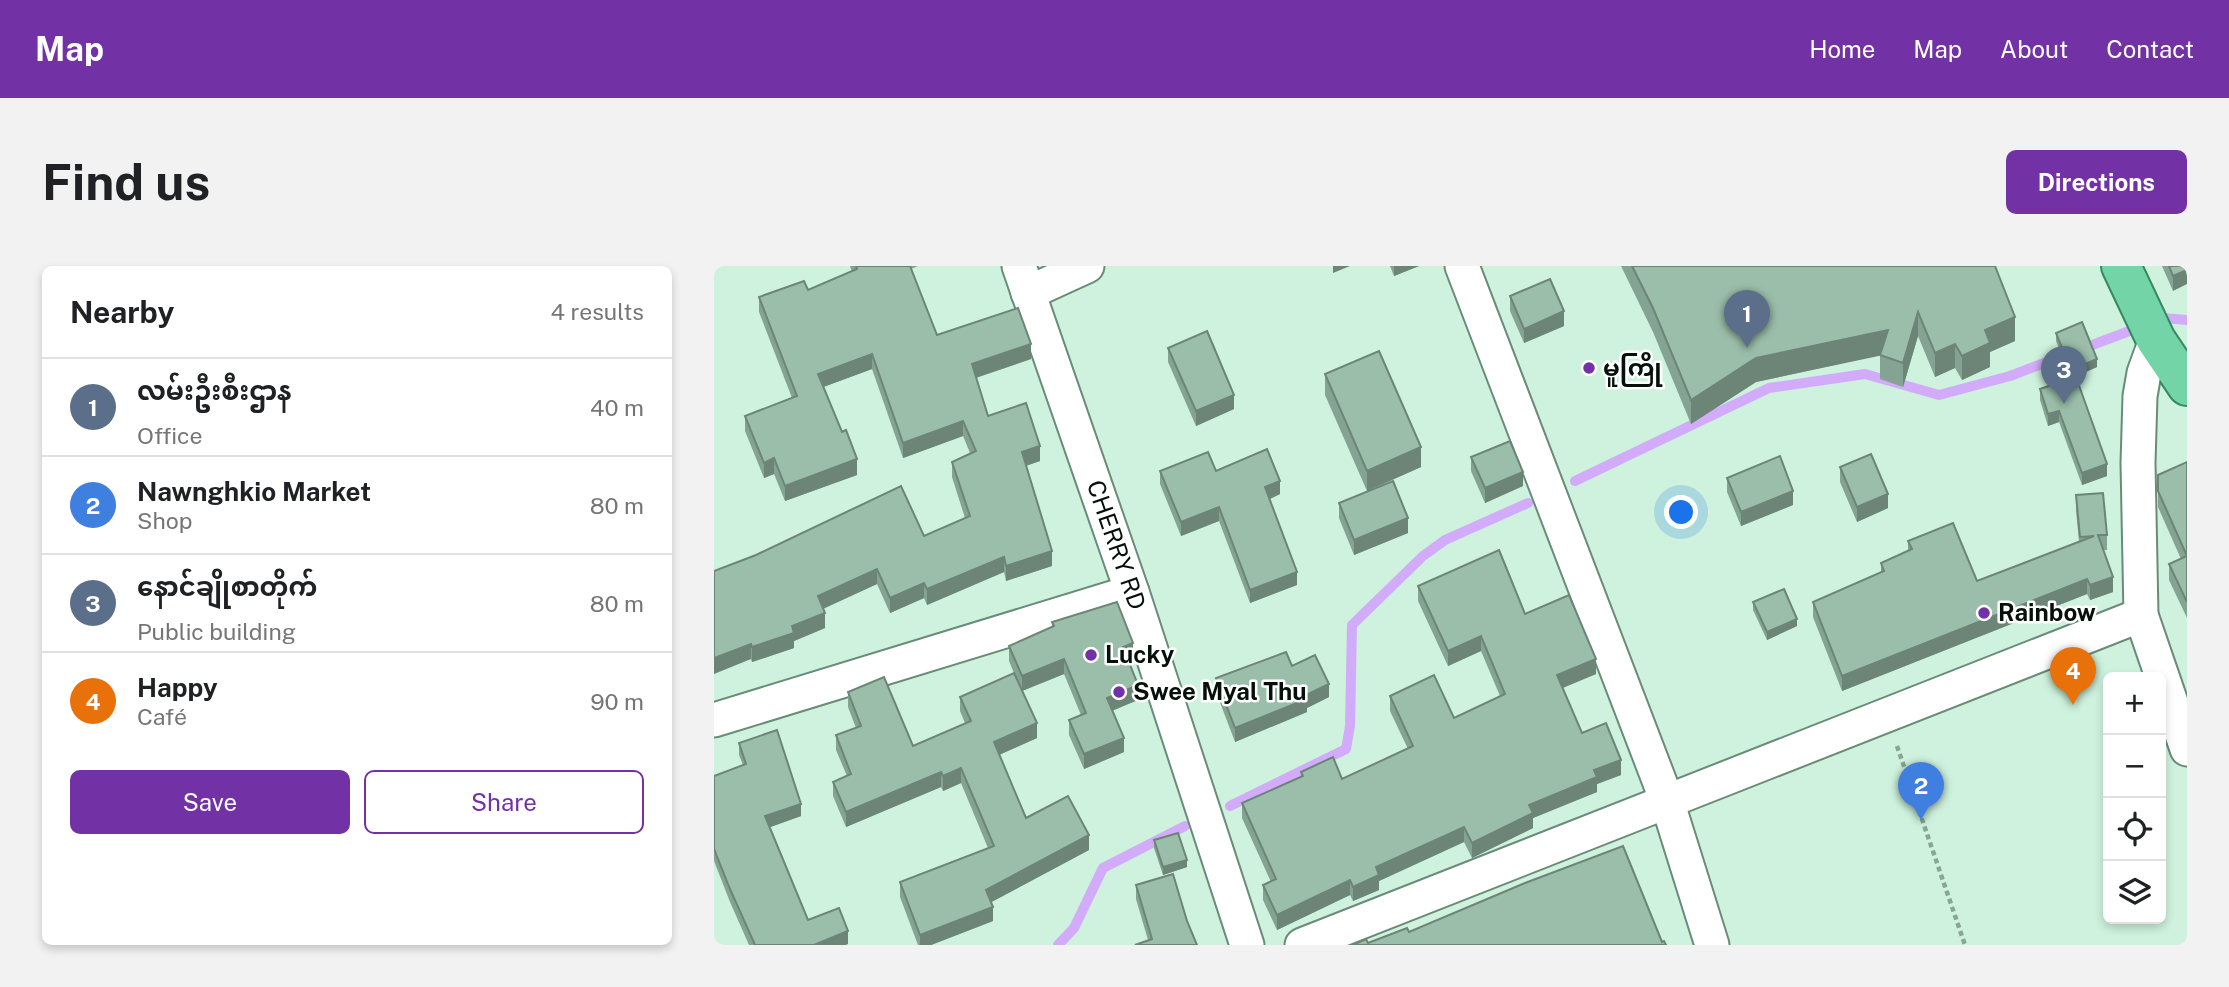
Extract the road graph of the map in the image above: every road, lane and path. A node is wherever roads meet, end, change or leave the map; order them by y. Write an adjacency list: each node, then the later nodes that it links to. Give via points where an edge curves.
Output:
1 (1087, 266): 4 (street)
2 (1462, 266): 12 (street)
3 (2121, 266): 5 (highway)
4 (1024, 279): 7 (street, CHERRY RD)
5 (2150, 327): 6 (highway); 8 (street, via 2140,396)
6 (2187, 386)
7 (1132, 592): 10 (street); 13 (street, CHERRY RD)
8 (2141, 615): 9 (street); 11 (street)
9 (1887, 715): 12 (street); 16 (path)
10 (714, 720)
11 (2187, 749)
12 (1667, 801): 14 (street); 15 (street)
13 (1247, 945)
14 (1302, 945)
15 (1712, 945)
16 (1965, 945)

